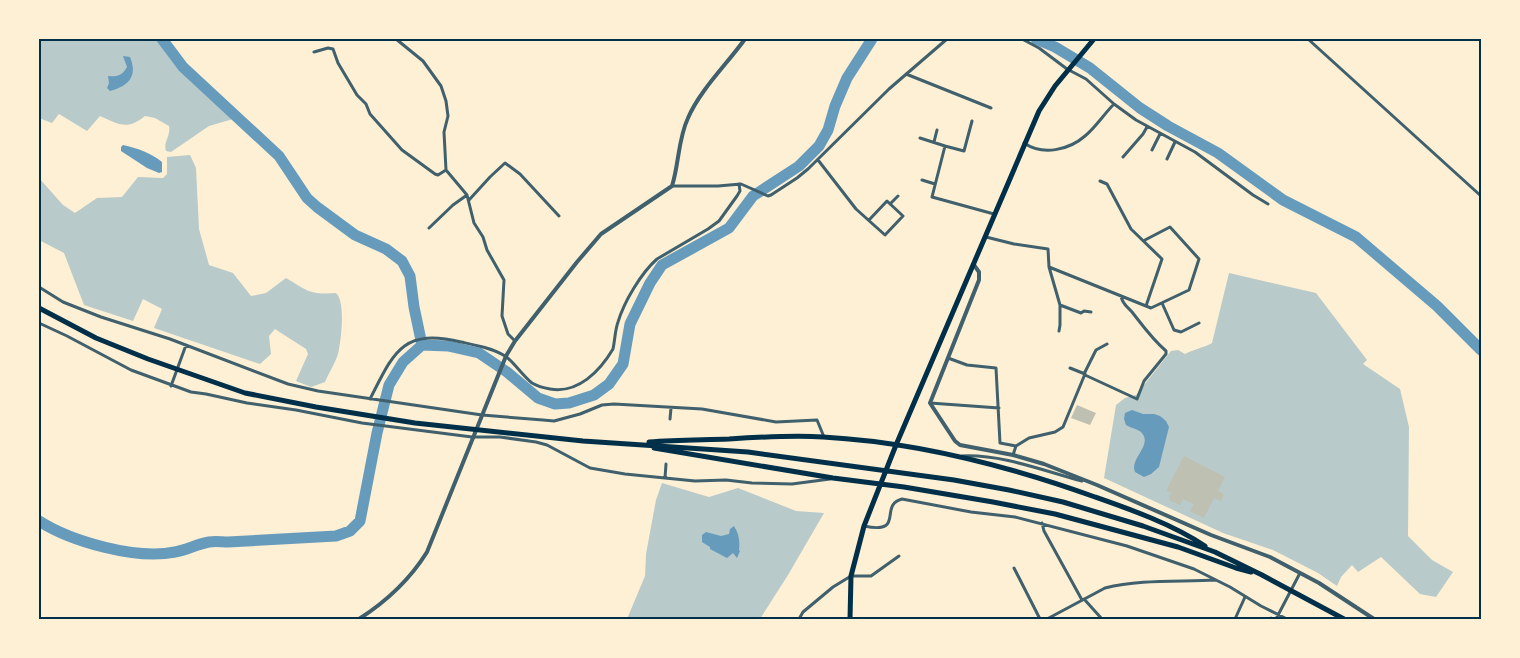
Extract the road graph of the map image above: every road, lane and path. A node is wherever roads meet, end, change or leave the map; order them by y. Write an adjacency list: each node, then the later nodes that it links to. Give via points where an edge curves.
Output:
1 (396, 39): 25 (street, via 423,61 441,86 448,116 444,132)
2 (745, 39): 30 (street, via 688,118)
3 (947, 39): 9 (street)
4 (1022, 39): 8 (street)
5 (1094, 39): 8 (highway)
6 (1308, 39): 33 (street)
7 (314, 52): 25 (street, via 328,48 333,50 357,95 398,146 435,174)
8 (1067, 70): 10 (street, via 1086,80); 19 (highway, via 1039,111)
9 (906, 74): 11 (street); 24 (street)
10 (1114, 104): 13 (street); 19 (street, via 1088,134 1072,145 1046,150)
11 (991, 108)
12 (972, 121): 20 (street, via 964,150)
13 (1147, 127): 15 (street); 22 (street)
14 (937, 130): 17 (street)
15 (1160, 134): 18 (street); 21 (street)
16 (920, 138): 17 (street)
17 (934, 142): 20 (street)
18 (1176, 142): 23 (street); 36 (street, via 1202,156)
19 (1024, 143): 37 (highway)
20 (945, 146): 29 (street)
21 (1152, 150)
22 (1123, 157)
23 (1166, 159)
24 (818, 160): 28 (street, via 768,196); 39 (street)
25 (446, 170): 31 (street)
26 (922, 180): 29 (street)
27 (1100, 181): 42 (street, via 1107,184 1131,228)
28 (739, 184): 30 (street); 58 (street, via 740,191 718,221 650,265 618,322 611,352 595,373 568,389 558,390 535,385)
29 (935, 184): 37 (street, via 932,196)
30 (672, 186): 55 (street, via 601,234)
31 (467, 195): 34 (street); 40 (street)
32 (898, 196): 35 (street)
33 (1481, 196)
34 (469, 200): 38 (street, via 505,163 520,174); 55 (street, via 474,223 504,280 502,316 508,334)
35 (890, 204): 39 (street, via 887,200); 39 (street, via 903,216 885,235)
36 (1268, 204)
37 (994, 214): 41 (highway)
38 (559, 216)
39 (869, 220)
40 (429, 228)
41 (985, 237): 43 (highway); 44 (street, via 1048,248)
42 (1145, 240): 47 (street, via 1170,227 1199,259 1189,290); 49 (street, via 1162,258)
43 (974, 265): 59 (street, via 980,280); 72 (highway)
44 (1048, 267): 46 (street); 48 (street)
45 (39, 287): 57 (street, via 85,311)
46 (1121, 296): 49 (street); 61 (street, via 1122,302 1166,354 1144,381 1137,399)
47 (1162, 303): 49 (street, via 1151,308); 52 (street, via 1174,330 1180,332)
48 (1060, 305): 51 (street, via 1081,313); 54 (street)
49 (1146, 306)
50 (39, 308): 71 (highway, via 96,338 148,360 245,393 415,423)
51 (1091, 312)
52 (1199, 322)
53 (39, 323): 62 (street, via 130,370)
54 (1059, 331)
55 (515, 341): 58 (street)
56 (1107, 344): 61 (street, via 1096,350)
57 (186, 346): 62 (street); 63 (street, via 288,384)
58 (506, 356): 63 (street, via 445,338 412,341 395,354); 67 (street)
59 (948, 358): 64 (street); 66 (street, via 966,365 996,368)
60 (1070, 368): 61 (street)
61 (1085, 374): 73 (street, via 1063,427)
62 (172, 386): 69 (street, via 247,404)
63 (372, 400): 67 (street)
64 (930, 402): 66 (street); 74 (street, via 954,441 960,445)
65 (671, 408): 67 (street, via 602,405 554,421); 68 (street); 70 (street, via 702,409 776,422 817,420)
66 (999, 408): 73 (street, via 1000,443)
67 (482, 415): 69 (street)
68 (670, 419)
69 (472, 437): 77 (street, via 536,442 590,468); 93 (street, via 430,545 419,564 390,598)
70 (824, 437): 71 (highway); 72 (highway)
71 (631, 444): 78 (highway); 83 (highway, via 748,452 1009,490 1143,526)
72 (896, 445): 75 (highway); 79 (highway)
73 (1016, 446): 74 (street)
74 (1013, 455): 80 (street)
75 (954, 456): 80 (street, via 992,458); 83 (highway, via 1032,476 1114,504 1191,537)
76 (666, 464): 77 (street)
77 (665, 478): 78 (street, via 792,484)
78 (833, 478): 79 (highway)
79 (881, 485): 82 (highway); 87 (highway, via 993,502 1084,521)
80 (1097, 485): 86 (street)
81 (1042, 523): 82 (street, via 902,499 892,505 891,518 885,527); 89 (street, via 1127,546); 91 (street)
82 (864, 526): 88 (highway)
83 (1215, 552): 87 (highway)
84 (900, 556): 88 (street, via 871,576)
85 (1014, 568): 96 (street)
86 (1300, 572): 92 (street); 103 (street)
87 (1262, 575): 102 (highway)
88 (851, 576): 94 (street, via 833,586); 95 (highway)
89 (1216, 580): 90 (street); 91 (street, via 1124,584 1105,588)
90 (1245, 597): 92 (street); 99 (street)
91 (1083, 600): 97 (street); 98 (street)
92 (1278, 615): 100 (street); 101 (street)
93 (359, 619)
94 (798, 619)
95 (850, 619)
96 (1040, 619)
97 (1047, 619)
98 (1102, 619)
99 (1235, 619)
100 (1276, 619)
101 (1287, 619)
102 (1344, 619)
103 (1374, 619)

